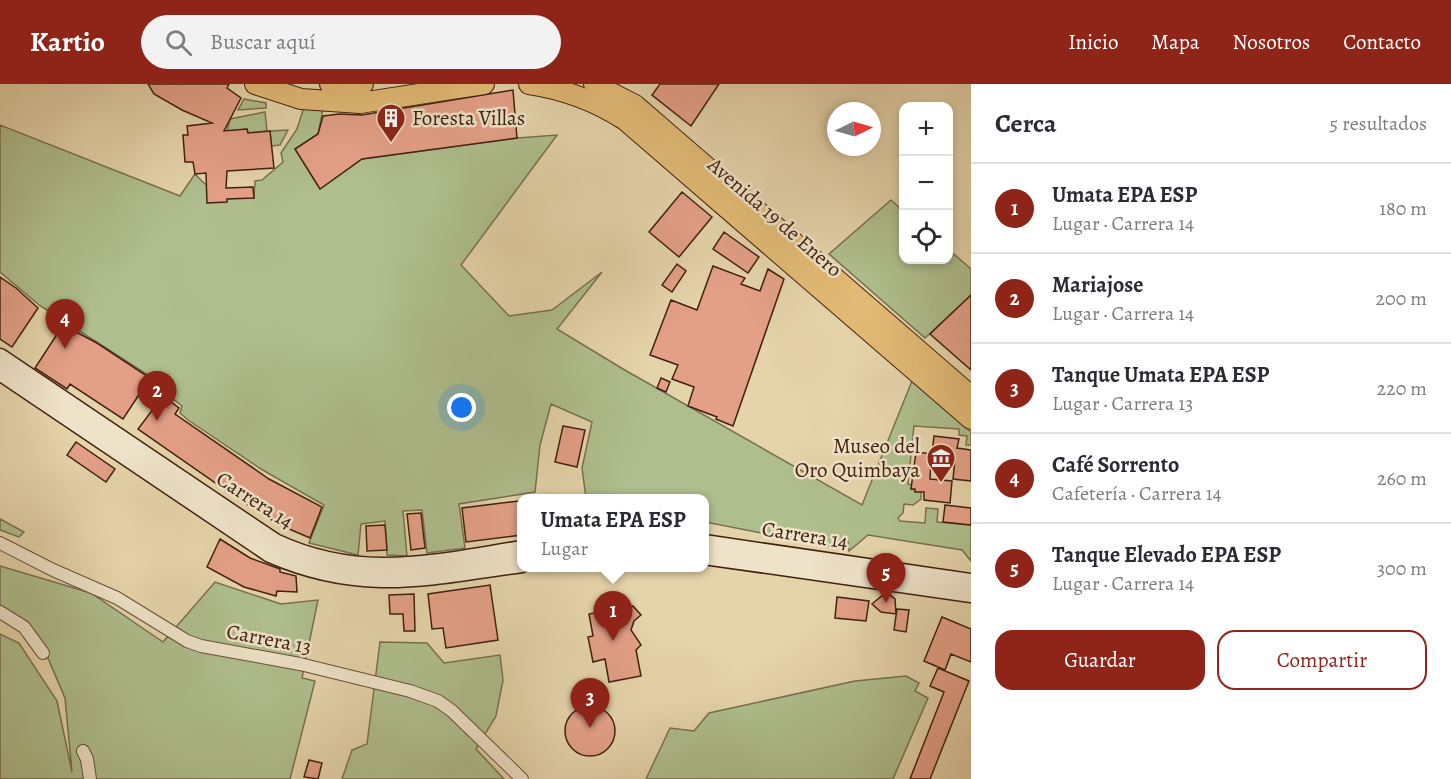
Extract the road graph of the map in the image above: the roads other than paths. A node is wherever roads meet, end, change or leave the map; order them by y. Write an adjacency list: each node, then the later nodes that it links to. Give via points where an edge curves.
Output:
1 (255, 84): 4 (main road, via 301,99 360,103)
2 (330, 84): 3 (main road)
3 (363, 84)
4 (484, 84)
5 (529, 84): 6 (main road, Avenida 19 de Enero, via 572,94)
6 (603, 91): 9 (main road, Avenida 19 de Enero, via 635,105); 10 (main road, Avenida 19 de Enero, via 625,120)
7 (0, 357): 13 (main road, Carrera 14, via 275,542 301,554 352,565 409,566)
8 (0, 372): 15 (main road, Carrera 14, via 270,554 297,566 352,578 401,580)
9 (971, 396)
10 (971, 419)
11 (0, 543): 22 (street, Carrera 13, via 117,598 187,641 300,664 438,701)
12 (709, 544): 16 (main road, Carrera 14)
13 (517, 550)
14 (709, 557): 17 (main road, Carrera 14)
15 (517, 565)
16 (971, 582)
17 (971, 594)
18 (0, 612): 19 (street, via 24,627)
19 (43, 653)
20 (85, 755): 21 (street)
21 (90, 779)
22 (522, 779)

